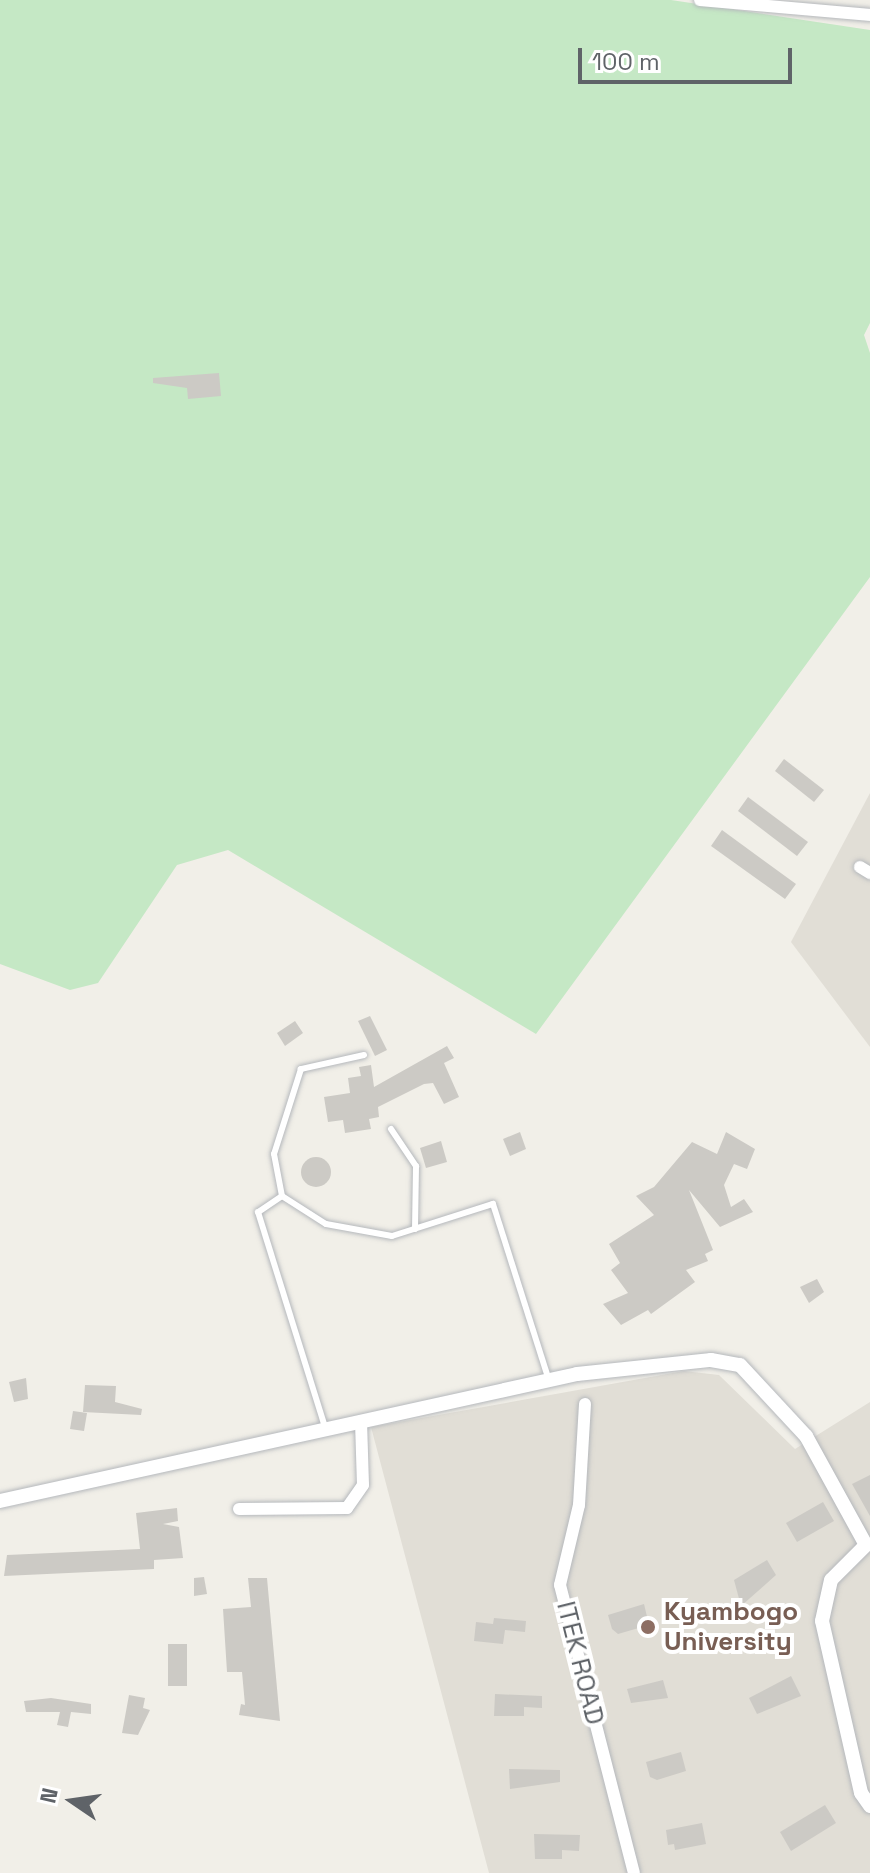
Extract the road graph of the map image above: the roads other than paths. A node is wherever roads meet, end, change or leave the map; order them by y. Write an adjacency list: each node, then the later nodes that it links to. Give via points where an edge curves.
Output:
1 (700, 0): 2 (street)
2 (870, 15)
3 (364, 1055): 5 (lane, via 301,1069 274,1154)
4 (391, 1129): 6 (lane, via 416,1166)
5 (282, 1196): 6 (lane, via 326,1224 362,1234 392,1236); 10 (lane, via 258,1212)
6 (415, 1229): 7 (lane, via 493,1204)
7 (549, 1381): 9 (street); 13 (street, via 711,1360 740,1365 806,1436)
8 (585, 1404): 15 (street, ITEK ROAD, via 579,1505 560,1585)
9 (361, 1421): 10 (street); 12 (street, via 363,1485 347,1508)
10 (327, 1430): 11 (street)
11 (0, 1501)
12 (239, 1509)
13 (868, 1544): 14 (street, via 831,1580 822,1621 861,1793)
14 (870, 1806)
15 (634, 1873)

